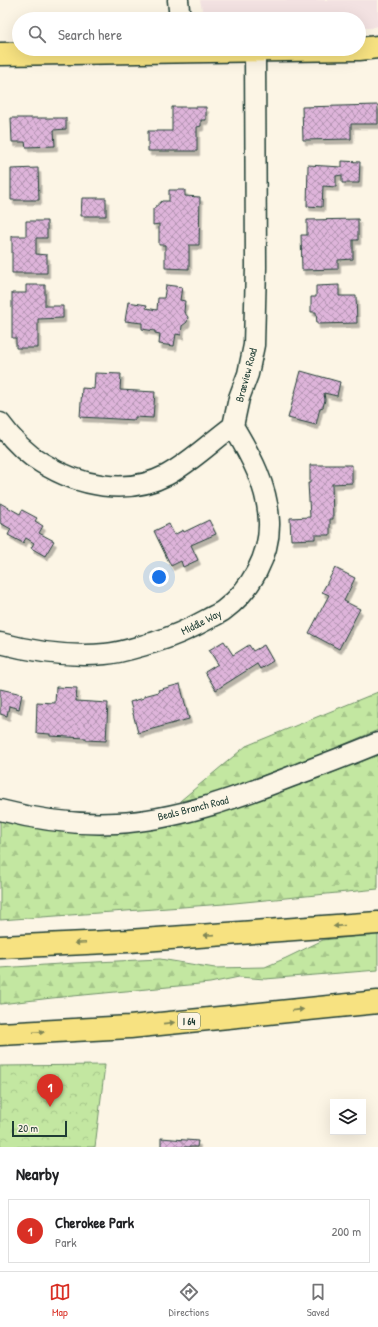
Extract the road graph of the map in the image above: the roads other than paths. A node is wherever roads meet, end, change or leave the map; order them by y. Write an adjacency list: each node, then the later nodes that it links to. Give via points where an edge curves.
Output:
1 (178, 0): 2 (street)
2 (179, 12)
3 (378, 46): 4 (main road)
4 (366, 48)
5 (0, 54): 6 (main road)
6 (12, 54)
7 (255, 56): 9 (street, Braeview Road, via 254,345)
8 (0, 423): 9 (street, via 7,433 42,463 88,483 113,487 147,483 166,475 186,463)
9 (233, 426): 10 (street, Middle Way, via 261,480 266,497 269,534 265,551 252,581 232,604 187,630 134,648 107,654 37,651)
10 (0, 643)
11 (378, 743): 12 (street, Beals Branch Road, via 241,796 173,815 118,823 76,823 23,816)
12 (0, 810)
13 (378, 923): 14 (main road, one-way to 14, via 129,941)
14 (0, 947)
15 (378, 1002): 16 (main road, I 64, one-way to 15, via 130,1027)
16 (0, 1034)

